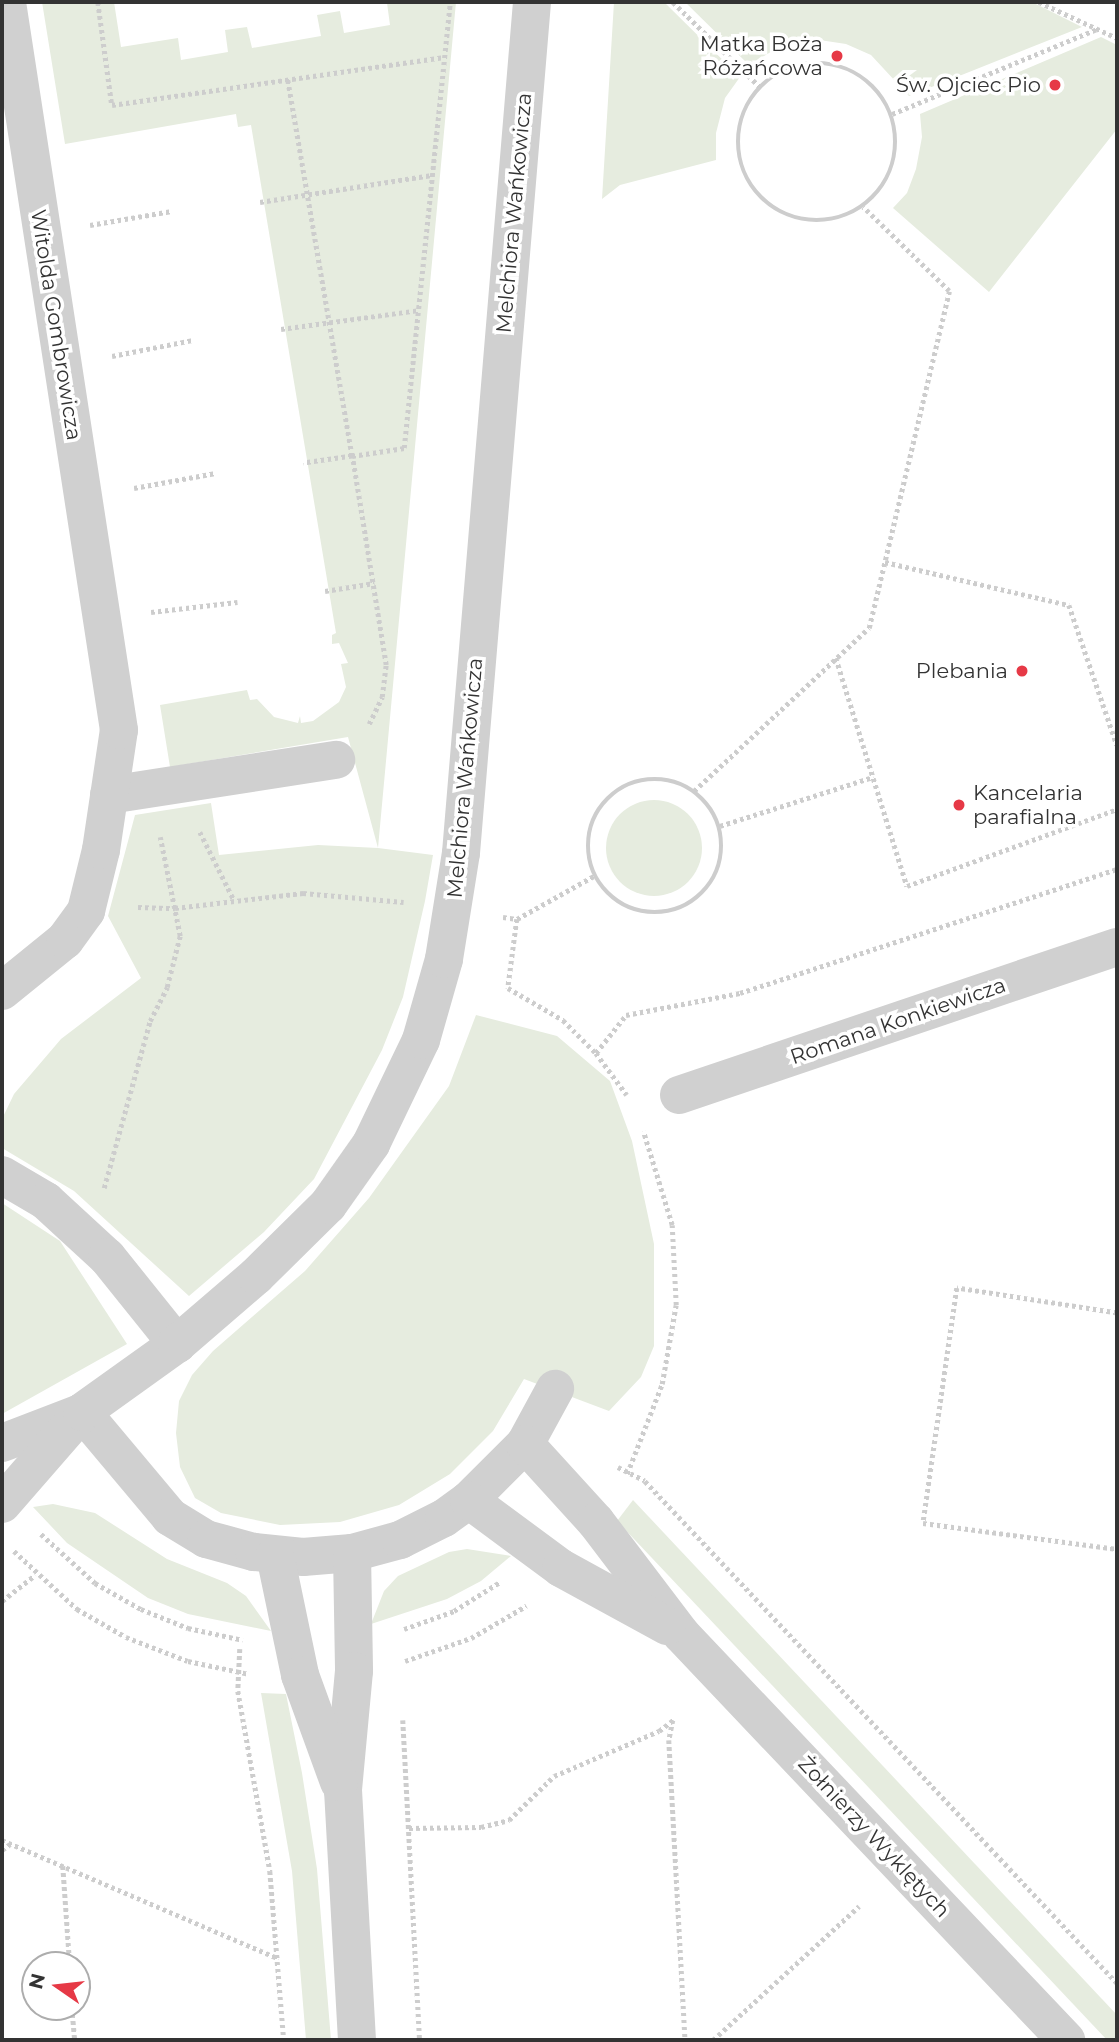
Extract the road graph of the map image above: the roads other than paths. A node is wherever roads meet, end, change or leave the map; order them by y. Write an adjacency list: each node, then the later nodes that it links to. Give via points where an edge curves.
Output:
1 (7, 2): 4 (street, Witolda Gombrowicza, via 119,730)
2 (532, 2): 9 (street, Melchiora Wańkowicza, via 461,853 433,1003 421,1040 371,1144 328,1205)
3 (336, 761): 4 (street)
4 (109, 795): 6 (street, Witolda Gombrowicza, via 86,911 65,940)
5 (1117, 947): 7 (street, Romana Konkiewicza)
6 (2, 991)
7 (679, 1095)
8 (2, 1175): 9 (street, via 47,1201 107,1257)
9 (177, 1345): 11 (street, Melchiora Wańkowicza)
10 (555, 1389): 13 (street)
11 (82, 1412): 12 (street, Melchiora Wańkowicza); 15 (street, Melchiora Wańkowicza); 17 (street, via 170,1517 206,1539)
12 (2, 1443)
13 (525, 1444): 14 (street); 18 (street, Żołnierzy Wyklętych, via 596,1522)
14 (469, 1500): 16 (street, via 400,1540); 18 (street, Żołnierzy Wyklętych, via 561,1568)
15 (2, 1504)
16 (352, 1553): 17 (street); 19 (street, via 354,1671)
17 (275, 1555): 19 (street, via 300,1675)
18 (681, 1634): 21 (street, Żołnierzy Wyklętych)
19 (343, 1790): 20 (street)
20 (357, 2040)
21 (1066, 2040)

